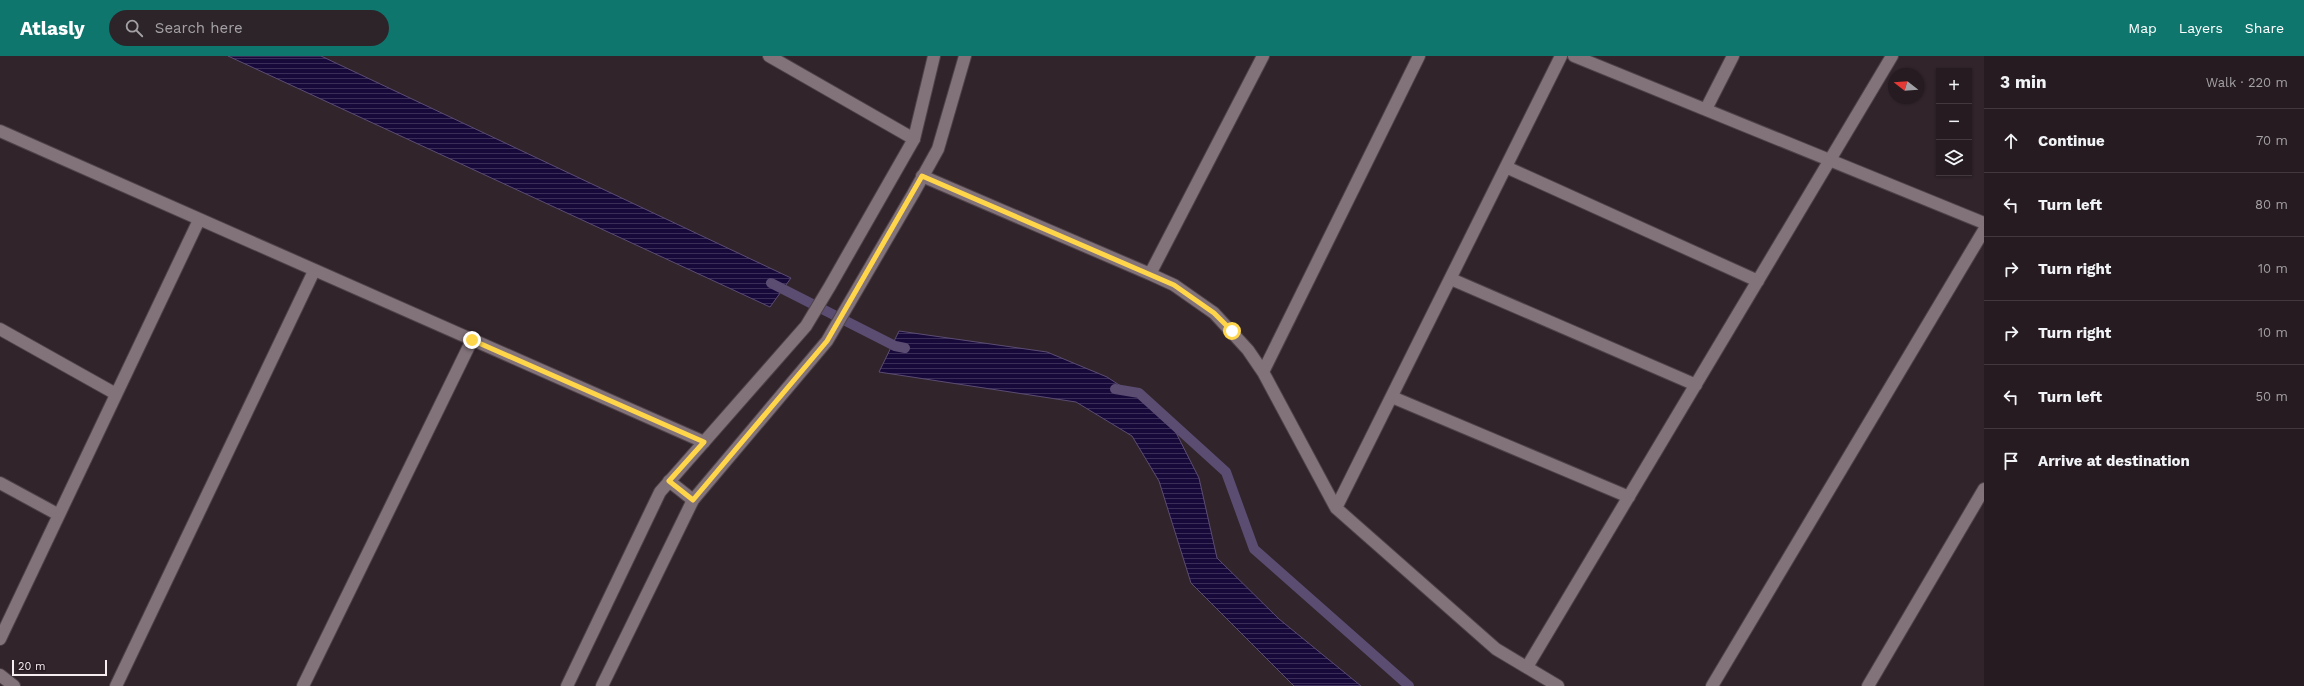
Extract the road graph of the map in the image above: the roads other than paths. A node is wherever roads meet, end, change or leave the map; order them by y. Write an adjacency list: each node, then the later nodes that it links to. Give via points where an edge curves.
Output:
1 (769, 56): 12 (street)
2 (934, 56): 12 (street)
3 (965, 56): 15 (street, via 938,149)
4 (1263, 56): 20 (street)
5 (1419, 56): 25 (street)
6 (1562, 56): 14 (street)
7 (1574, 56): 10 (street)
8 (1733, 56): 10 (street)
9 (1892, 56): 13 (street)
10 (1706, 109): 13 (street)
11 (0, 131): 16 (street)
12 (914, 139): 29 (street, via 806,326)
13 (1829, 159): 17 (street); 22 (street)
14 (1506, 167): 21 (street); 22 (street)
15 (922, 176): 20 (street); 34 (street, via 827,341)
16 (199, 220): 19 (street); 27 (street)
17 (1984, 223)
18 (1984, 230): 46 (street)
19 (314, 271): 24 (street); 41 (street)
20 (1150, 274): 25 (street, via 1174,285 1214,313 1248,350)
21 (1450, 279): 26 (street); 28 (street)
22 (1758, 281): 26 (street)
23 (0, 329): 27 (street)
24 (472, 340): 29 (street); 42 (street)
25 (1263, 372): 35 (street)
26 (1696, 385): 33 (street)
27 (116, 394): 36 (street)
28 (1392, 396): 33 (street); 35 (street)
29 (704, 442): 30 (street)
30 (669, 481): 34 (street); 43 (street, via 660,492)
31 (0, 483): 36 (street)
32 (1984, 489): 47 (street)
33 (1629, 497): 38 (street)
34 (693, 500): 44 (street)
35 (1336, 508): 38 (street, via 1496,649)
36 (59, 515): 37 (street)
37 (0, 639)
38 (1527, 667): 45 (street)
39 (0, 675): 40 (street)
40 (14, 686)
41 (116, 686)
42 (303, 686)
43 (567, 686)
44 (602, 686)
45 (1558, 686)
46 (1712, 686)
47 (1868, 686)

